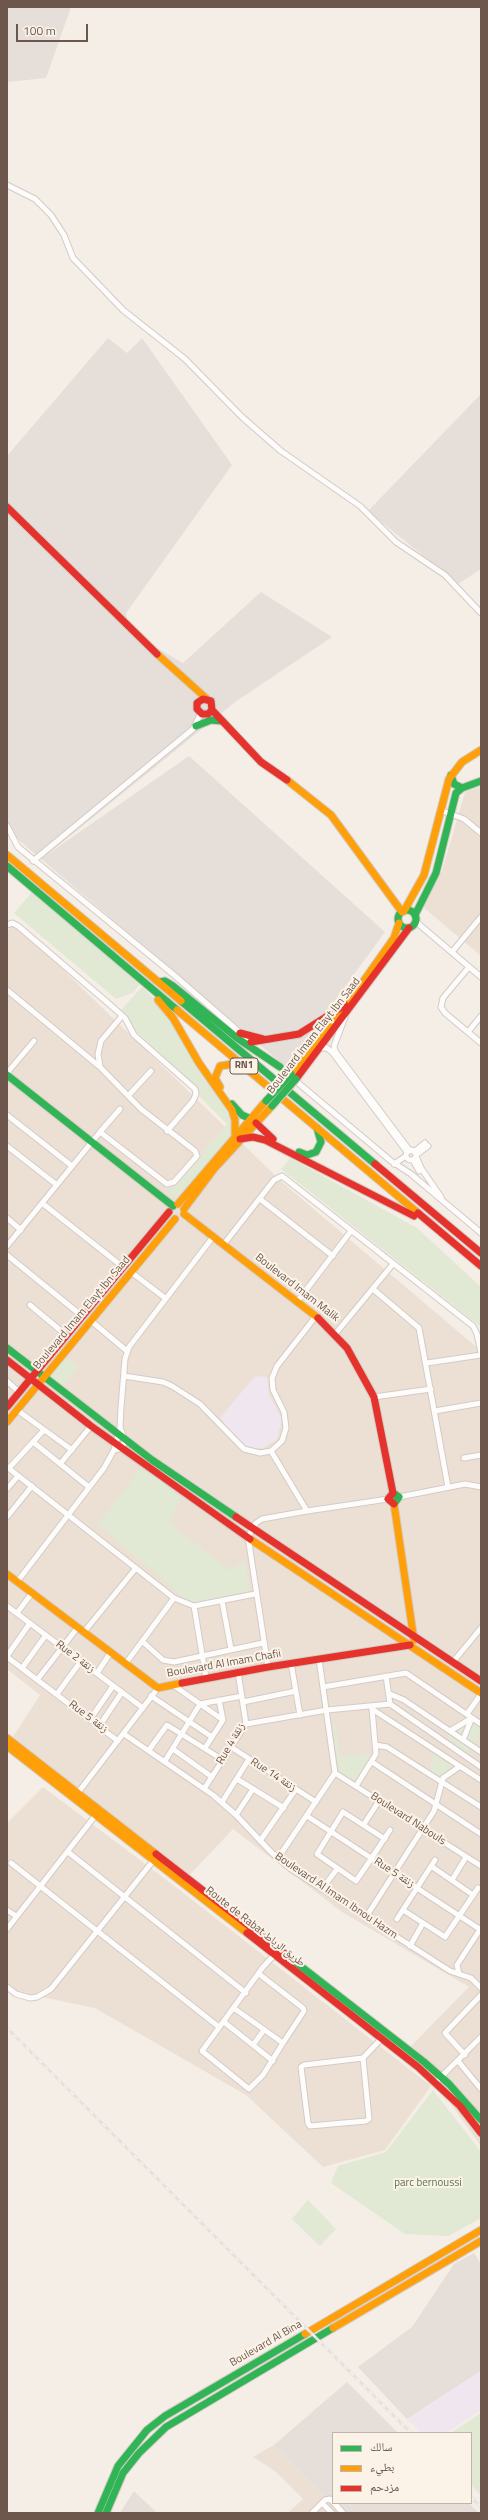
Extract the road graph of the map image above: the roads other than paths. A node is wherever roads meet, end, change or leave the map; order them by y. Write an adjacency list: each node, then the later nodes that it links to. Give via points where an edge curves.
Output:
1 (7, 185): 3 (street, via 35,199 51,214 64,235 73,258 123,310 185,359 281,452 360,506 396,542 445,575)
2 (7, 506): 4 (main road)
3 (481, 613)
4 (182, 677): 5 (main road); 6 (main road)
5 (207, 699): 6 (main road, via 203,698); 7 (main road, via 213,705)
6 (197, 704): 8 (main road, via 197,709)
7 (212, 710): 8 (main road, via 206,714); 9 (main road)
8 (201, 713): 10 (street)
9 (222, 721): 10 (main road, via 211,720); 22 (main road, via 261,762 306,793 331,815)
10 (196, 726): 20 (street)
11 (481, 750): 12 (main road, via 462,762)
12 (451, 775): 14 (main road, via 454,784); 15 (main road, via 445,787)
13 (481, 781): 14 (main road)
14 (462, 788): 16 (main road, via 456,793)
15 (440, 810): 16 (street); 22 (main road, via 424,875)
16 (451, 814): 18 (street, via 464,819); 24 (main road, via 436,873)
17 (7, 826): 20 (street, via 18,847)
18 (481, 833)
19 (7, 855): 32 (main road, RN1)
20 (33, 861): 39 (street, via 174,975)
21 (7, 866): 31 (main road, RN1)
22 (403, 911): 24 (main road, via 410,911); 25 (main road, via 398,917)
23 (481, 917): 28 (street)
24 (415, 918): 27 (main road); 28 (street)
25 (399, 923): 27 (main road); 34 (main road, Boulevard Imam Elayt Ibn Saad, via 394,938)
26 (7, 925): 35 (street, via 12,923 18,926)
27 (409, 928): 37 (main road, Boulevard Imam Elayt Ibn Saad)
28 (452, 952): 29 (street)
29 (469, 967): 30 (street); 38 (street, via 443,998 441,1004 445,1013)
30 (481, 977)
31 (141, 979): 49 (main road, RN1); 58 (main road, via 173,1018 199,1063 232,1110)
32 (158, 982): 46 (main road, via 165,981 173,986 237,1038); 79 (main road, RN1)
33 (7, 990): 45 (street)
34 (348, 1003): 40 (main road, via 309,1030 285,1038); 50 (main road, Boulevard Imam Elayt Ibn Saad)
35 (122, 1016): 45 (street, via 101,1041 98,1054); 56 (street, via 134,1034 195,1089 193,1101)
36 (481, 1016): 38 (street)
37 (345, 1017): 44 (main road, Boulevard Imam Elayt Ibn Saad); 62 (street, via 334,1046 335,1051)
38 (468, 1032): 43 (street)
39 (240, 1033): 40 (main road); 42 (street)
40 (268, 1040): 42 (main road)
41 (34, 1041): 48 (street)
42 (251, 1042): 46 (street)
43 (481, 1043)
44 (320, 1048): 50 (main road, Boulevard Imam Elayt Ibn Saad); 62 (street, via 327,1048 332,1052)
45 (100, 1067): 51 (street)
46 (280, 1067): 63 (street)
47 (151, 1072): 51 (street)
48 (7, 1074): 59 (main road, Boulevard Imam Malik)
49 (257, 1077): 54 (main road, via 233,1064 220,1066 216,1072 218,1084 234,1106); 55 (main road, RN1)
50 (294, 1077): 54 (main road, Boulevard Imam Elayt Ibn Saad, bridge)
51 (128, 1096): 56 (street)
52 (120, 1109): 57 (street)
53 (7, 1115): 64 (street)
54 (254, 1121): 55 (main road, via 269,1138 307,1155 316,1152 320,1147); 58 (main road, Boulevard Imam Elayt Ibn Saad)
55 (317, 1128): 77 (main road, RN1)
56 (167, 1131): 57 (street, via 195,1151 197,1156 174,1182 168,1184)
57 (100, 1132): 59 (street)
58 (238, 1137): 69 (main road, Boulevard Imam Elayt Ibn Saad); 77 (main road, via 265,1140 406,1211)
59 (92, 1141): 64 (street); 69 (main road, Boulevard Imam Malik)
60 (427, 1145): 62 (street)
61 (7, 1146): 65 (street)
62 (412, 1155): 63 (street); 67 (street, via 416,1167)
63 (394, 1164): 67 (street)
64 (72, 1166): 65 (street)
65 (56, 1185): 68 (street)
66 (260, 1199): 73 (street, via 276,1177 282,1176); 76 (street); 81 (street)
67 (444, 1201): 74 (street)
68 (42, 1203): 72 (street); 84 (street)
69 (177, 1209): 71 (main road); 71 (main road, via 180,1218); 75 (main road, Boulevard Imam Malik); 84 (main road, Boulevard Imam Elayt Ibn Saad)
70 (7, 1218): 72 (street)
71 (175, 1219): 85 (main road, Boulevard Imam Elayt Ibn Saad)
72 (21, 1230): 78 (street)
73 (352, 1231): 81 (street); 82 (street)
74 (481, 1233)
75 (214, 1237): 76 (main road, Boulevard Imam Malik); 87 (street)
76 (224, 1244): 88 (main road, Boulevard Imam Malik)
77 (456, 1245): 83 (main road, RN1)
78 (7, 1246)
79 (481, 1253)
80 (7, 1255): 90 (street)
81 (333, 1256): 88 (street)
82 (393, 1264): 86 (street); 97 (street, via 473,1326)
83 (481, 1266)
84 (123, 1267): 90 (main road, Boulevard Imam Elayt Ibn Saad)
85 (132, 1272): 87 (street); 92 (main road, Boulevard Imam Elayt Ibn Saad)
86 (373, 1289): 93 (street); 99 (street, via 419,1328)
87 (165, 1298): 96 (street)
88 (298, 1302): 91 (main road, Boulevard Imam Malik)
89 (30, 1305): 94 (street)
90 (82, 1316): 94 (main road, Boulevard Imam Elayt Ibn Saad)
91 (316, 1316): 93 (main road, Boulevard Imam Malik); 122 (street, via 277,1366 272,1378 273,1390 284,1412 286,1428 282,1441)
92 (90, 1320): 96 (street); 102 (main road, Boulevard Imam Elayt Ibn Saad)
93 (336, 1333): 108 (main road, Boulevard Imam Malik, via 357,1362)
94 (66, 1335): 100 (main road, Boulevard Imam Elayt Ibn Saad)
95 (7, 1348): 100 (main road)
96 (127, 1351): 101 (street)
97 (481, 1354): 99 (street)
98 (7, 1360): 103 (main road)
99 (427, 1363): 106 (street)
100 (36, 1371): 102 (main road); 103 (main road, Boulevard Imam Elayt Ibn Saad)
101 (124, 1376): 116 (street); 122 (street, via 172,1386 200,1404 244,1449 260,1453)
102 (43, 1377): 105 (main road, Boulevard Imam Elayt Ibn Saad); 116 (main road)
103 (30, 1378): 105 (main road); 107 (main road, Boulevard Imam Elayt Ibn Saad)
104 (7, 1380): 107 (street)
105 (37, 1384): 111 (main road, Boulevard Imam Elayt Ibn Saad); 114 (main road)
106 (431, 1389): 108 (street); 112 (street)
107 (19, 1392): 110 (main road, Boulevard Imam Elayt Ibn Saad)
108 (374, 1397): 133 (main road, Boulevard Imam Malik)
109 (481, 1403): 112 (street)
110 (7, 1407)
111 (17, 1410): 113 (main road, Boulevard Imam Elayt Ibn Saad); 115 (street)
112 (435, 1411): 130 (street)
113 (7, 1422)
114 (91, 1426): 119 (main road); 121 (street)
115 (44, 1430): 118 (street); 121 (street)
116 (119, 1431): 117 (main road); 119 (street)
117 (124, 1440): 120 (street); 137 (main road)
118 (32, 1442): 125 (street); 126 (street)
119 (115, 1447): 120 (main road); 129 (street)
120 (122, 1448): 139 (main road)
121 (72, 1450): 125 (street)
122 (271, 1450): 134 (street)
123 (481, 1455): 124 (street)
124 (464, 1458)
125 (60, 1464): 129 (street)
126 (8, 1468): 127 (street)
127 (18, 1476): 128 (street); 132 (street)
128 (32, 1486): 135 (street); 136 (street)
129 (89, 1487): 135 (street)
130 (448, 1487): 131 (street, via 465,1484); 133 (street)
131 (481, 1487)
132 (7, 1489)
133 (393, 1496): 134 (street); 155 (main road)
134 (307, 1511): 138 (street, via 262,1519)
135 (68, 1514): 141 (street); 143 (street)
136 (7, 1517)
137 (242, 1520): 138 (main road); 139 (main road)
138 (253, 1527): 140 (street); 155 (main road)
139 (236, 1529): 140 (main road)
140 (248, 1538): 145 (street); 158 (main road)
141 (136, 1568): 146 (street); 153 (street)
142 (7, 1574): 143 (main road, Boulevard Al Imam Chafii)
143 (17, 1582): 144 (main road, Boulevard Al Imam Chafii)
144 (32, 1593): 150 (street); 153 (main road, Boulevard Al Imam Chafii)
145 (255, 1594): 147 (street); 157 (street)
146 (174, 1598): 149 (street); 156 (street)
147 (222, 1601): 149 (street); 160 (street)
148 (7, 1606): 150 (street, Rue 2 زنقة)
149 (194, 1606): 162 (street)
150 (17, 1614): 151 (street, Rue 2 زنقة)
151 (30, 1624): 154 (street, Rue 2 زنقة); 163 (street)
152 (481, 1628): 166 (street)
153 (81, 1629): 159 (street); 161 (main road, Boulevard Al Imam Chafii)
154 (46, 1635): 159 (street, Rue 2 زنقة); 170 (street)
155 (414, 1638): 158 (main road); 166 (main road)
156 (142, 1641): 162 (street, via 168,1662); 167 (street)
157 (263, 1643): 160 (street); 169 (street)
158 (410, 1645): 164 (main road, Boulevard Al Imam Chafii); 185 (main road)
159 (62, 1647): 165 (street, Rue 2 زنقة); 175 (street)
160 (231, 1649): 162 (street)
161 (111, 1652): 167 (main road, Boulevard Al Imam Chafii); 172 (street)
162 (202, 1655): 174 (street)
163 (7, 1656): 170 (street, Rue 5 زنقة)
164 (318, 1659): 168 (main road, Boulevard Al Imam Chafii); 179 (street)
165 (81, 1661): 172 (street, Rue 2 زنقة); 183 (street, Rue 5 زنقة)
166 (453, 1662): 176 (main road)
167 (126, 1663): 180 (main road, Boulevard Al Imam Chafii)
168 (291, 1664): 169 (main road, Boulevard Al Imam Chafii); 181 (street)
169 (268, 1667): 171 (main road, Boulevard Al Imam Chafii)
170 (22, 1668): 175 (street, Rue 5 زنقة)
171 (238, 1672): 174 (main road, Boulevard Al Imam Chafii); 187 (street, Rue 4 زنقة)
172 (97, 1673): 178 (street, Rue 2 زنقة)
173 (386, 1676): 179 (street); 184 (street); 194 (street, via 406,1673)
174 (206, 1678): 177 (main road, Boulevard Al Imam Chafii)
175 (37, 1680): 183 (street, Rue 5 زنقة)
176 (481, 1681)
177 (173, 1685): 180 (main road, Boulevard Al Imam Chafii); 189 (street)
178 (113, 1686): 182 (street, Rue 2 زنقة); 196 (street)
179 (323, 1687): 193 (street)
180 (158, 1688): 186 (street)
181 (296, 1691): 187 (street); 195 (street)
182 (122, 1692): 191 (street, Rue 2 زنقة); 202 (street)
183 (57, 1694): 196 (street, Rue 5 زنقة)
184 (390, 1694): 190 (street); 203 (street, via 404,1700)
185 (481, 1694): 194 (street)
186 (152, 1696): 191 (street); 199 (street)
187 (243, 1699): 188 (street); 200 (street, Rue 4 زنقة)
188 (219, 1700): 189 (street); 198 (street)
189 (200, 1704): 198 (street); 199 (street)
190 (390, 1704): 192 (street); 222 (street)
191 (143, 1708): 204 (street)
192 (372, 1708): 193 (street); 210 (street); 221 (street)
193 (327, 1710): 195 (street); 223 (street)
194 (467, 1714): 197 (street)
195 (300, 1715): 200 (street)
196 (91, 1718): 202 (street, Rue 5 زنقة)
197 (472, 1719): 201 (street); 203 (street); 208 (street)
198 (223, 1720): 206 (street)
199 (189, 1722): 205 (street); 206 (street)
200 (246, 1724): 212 (street, Rue 4 زنقة)
201 (481, 1724)
202 (100, 1725): 209 (street, Rue 5 زنقة)
203 (450, 1731): 208 (street)
204 (124, 1734): 209 (street); 215 (street, Boulevard Al Imam Ibnou Hazm)
205 (182, 1734): 213 (street); 214 (street); 215 (street, via 167,1725)
206 (212, 1737): 213 (street)
207 (7, 1738): 232 (main road, Route de Rabat طريق الرباط)
208 (463, 1740): 216 (street)
209 (118, 1741): 232 (street)
210 (375, 1745): 220 (street, via 376,1754); 227 (street, via 388,1747)
211 (7, 1746): 232 (main road, Route de Rabat طريق الرباط)
212 (231, 1747): 217 (street, Rue 14 زنقة); 218 (street, Rue 4 زنقة)
213 (205, 1748): 218 (street)
214 (173, 1749): 219 (street); 224 (street)
215 (149, 1750): 219 (street, Boulevard Al Imam Ibnou Hazm)
216 (481, 1752)
217 (249, 1759): 225 (street); 231 (street, Rue 14 زنقة)
218 (223, 1760): 224 (street, Rue 4 زنقة)
219 (165, 1761): 229 (street, Boulevard Al Imam Ibnou Hazm)
220 (372, 1762): 228 (street); 236 (street)
221 (459, 1766): 226 (street); 227 (street, via 443,1778)
222 (481, 1767)
223 (335, 1773): 228 (street, Boulevard Nabouls); 235 (street)
224 (212, 1777): 229 (street, Rue 4 زنقة)
225 (237, 1779): 230 (street); 234 (street)
226 (481, 1780)
227 (442, 1784): 236 (street); 237 (street)
228 (356, 1786): 233 (street, Boulevard Nabouls)
229 (204, 1789): 234 (street, Boulevard Al Imam Ibnou Hazm)
230 (253, 1789): 238 (street); 239 (street)
231 (296, 1789): 235 (street, Rue 14 زنقة); 238 (street)
232 (76, 1796): 240 (main road, Route de Rabat طريق الرباط); 279 (main road, Route de Rabat طريق الرباط)
233 (379, 1801): 242 (street); 243 (street, Boulevard Nabouls)
234 (222, 1802): 239 (street, Boulevard Al Imam Ibnou Hazm)
235 (316, 1802): 241 (street)
236 (435, 1806): 243 (street); 246 (street)
237 (481, 1807)
238 (284, 1808): 248 (street)
239 (236, 1815): 248 (street, Boulevard Al Imam Ibnou Hazm)
240 (95, 1816): 249 (street); 254 (main road, Route de Rabat طريق الرباط)
241 (307, 1816): 245 (street, Rue 5 زنقة); 251 (street)
242 (364, 1824): 245 (street, via 343,1812); 247 (street)
243 (423, 1829): 250 (street, Boulevard Nabouls); 259 (street)
244 (390, 1830): 247 (street)
245 (330, 1832): 252 (street, Rue 5 زنقة); 258 (street, via 317,1854)
246 (481, 1834)
247 (385, 1838): 252 (street)
248 (260, 1841): 251 (street, Boulevard Al Imam Ibnou Hazm)
249 (68, 1852): 261 (street); 266 (street)
250 (466, 1857): 257 (street, Boulevard Nabouls); 260 (street)
251 (278, 1858): 264 (street, Boulevard Al Imam Ibnou Hazm)
252 (371, 1859): 258 (street, via 356,1881); 259 (street, Rue 5 زنقة)
253 (435, 1860): 256 (street)
254 (154, 1861): 266 (street); 280 (main road, Route de Rabat طريق الرباط)
255 (10, 1863): 261 (street)
256 (431, 1866): 260 (street); 262 (street)
257 (481, 1866)
258 (337, 1868): 264 (street)
259 (394, 1874): 262 (street, Rue 5 زنقة); 271 (street)
260 (452, 1880): 265 (street)
261 (40, 1886): 269 (street); 277 (street)
262 (416, 1888): 268 (street); 270 (street, Rue 5 زنقة)
263 (478, 1888): 265 (street)
264 (322, 1889): 271 (street, Boulevard Al Imam Ibnou Hazm)
265 (473, 1895): 270 (street)
266 (125, 1897): 277 (street); 285 (street)
267 (7, 1910): 269 (street)
268 (403, 1910): 272 (street); 274 (street)
269 (16, 1916): 273 (street)
270 (459, 1916): 274 (street, via 445,1937); 276 (street, Rue 5 زنقة)
271 (366, 1917): 278 (street, Boulevard Al Imam Ibnou Hazm)
272 (397, 1919)
273 (9, 1921): 275 (street)
274 (423, 1923): 278 (street)
275 (7, 1929)
276 (481, 1929): 282 (street, via 457,1965)
277 (98, 1932): 284 (street, via 45,1994 22,1997); 289 (street)
278 (410, 1946): 282 (street, Boulevard Al Imam Ibnou Hazm)
279 (279, 1950): 280 (street); 299 (main road, Route de Rabat طريق الرباط)
280 (274, 1956): 281 (street); 292 (main road, Route de Rabat طريق الرباط)
281 (259, 1974): 285 (street); 293 (street, via 304,2008)
282 (459, 1974): 283 (street, Boulevard Al Imam Ibnou Hazm, via 471,1978)
283 (480, 1986)
284 (7, 1987)
285 (246, 1992): 287 (street)
286 (481, 1995): 295 (street, via 445,2033)
287 (235, 2009): 288 (street); 290 (street)
288 (224, 2022): 289 (street); 294 (street)
289 (220, 2027): 297 (street, via 202,2051 247,2089 253,2088)
290 (264, 2030): 293 (street); 294 (street)
291 (481, 2038): 295 (street)
292 (380, 2039): 296 (street); 299 (main road, Route de Rabat طريق الرباط)
293 (283, 2043): 297 (street)
294 (253, 2045): 297 (street)
295 (465, 2055): 298 (street)
296 (363, 2058): 296 (street, via 371,2113 368,2120 310,2126 301,2067)
297 (273, 2060)
298 (458, 2061): 299 (street); 300 (street)
299 (438, 2080): 301 (main road, Route de Rabat طريق الرباط)
300 (481, 2089)
301 (479, 2122): 302 (main road, Route de Rabat طريق الرباط)
302 (481, 2133)
303 (481, 2230): 308 (main road, Boulevard Al Bina, via 165,2416 147,2430 118,2466)
304 (481, 2241): 309 (main road, Boulevard Al Bina, via 166,2427 148,2442 123,2473)
305 (324, 2501): 306 (street, via 330,2499); 310 (street); 311 (street)
306 (332, 2502)
307 (334, 2504): 312 (street)
308 (98, 2513)
309 (106, 2513)
310 (312, 2513)
311 (332, 2513)
312 (343, 2513)

